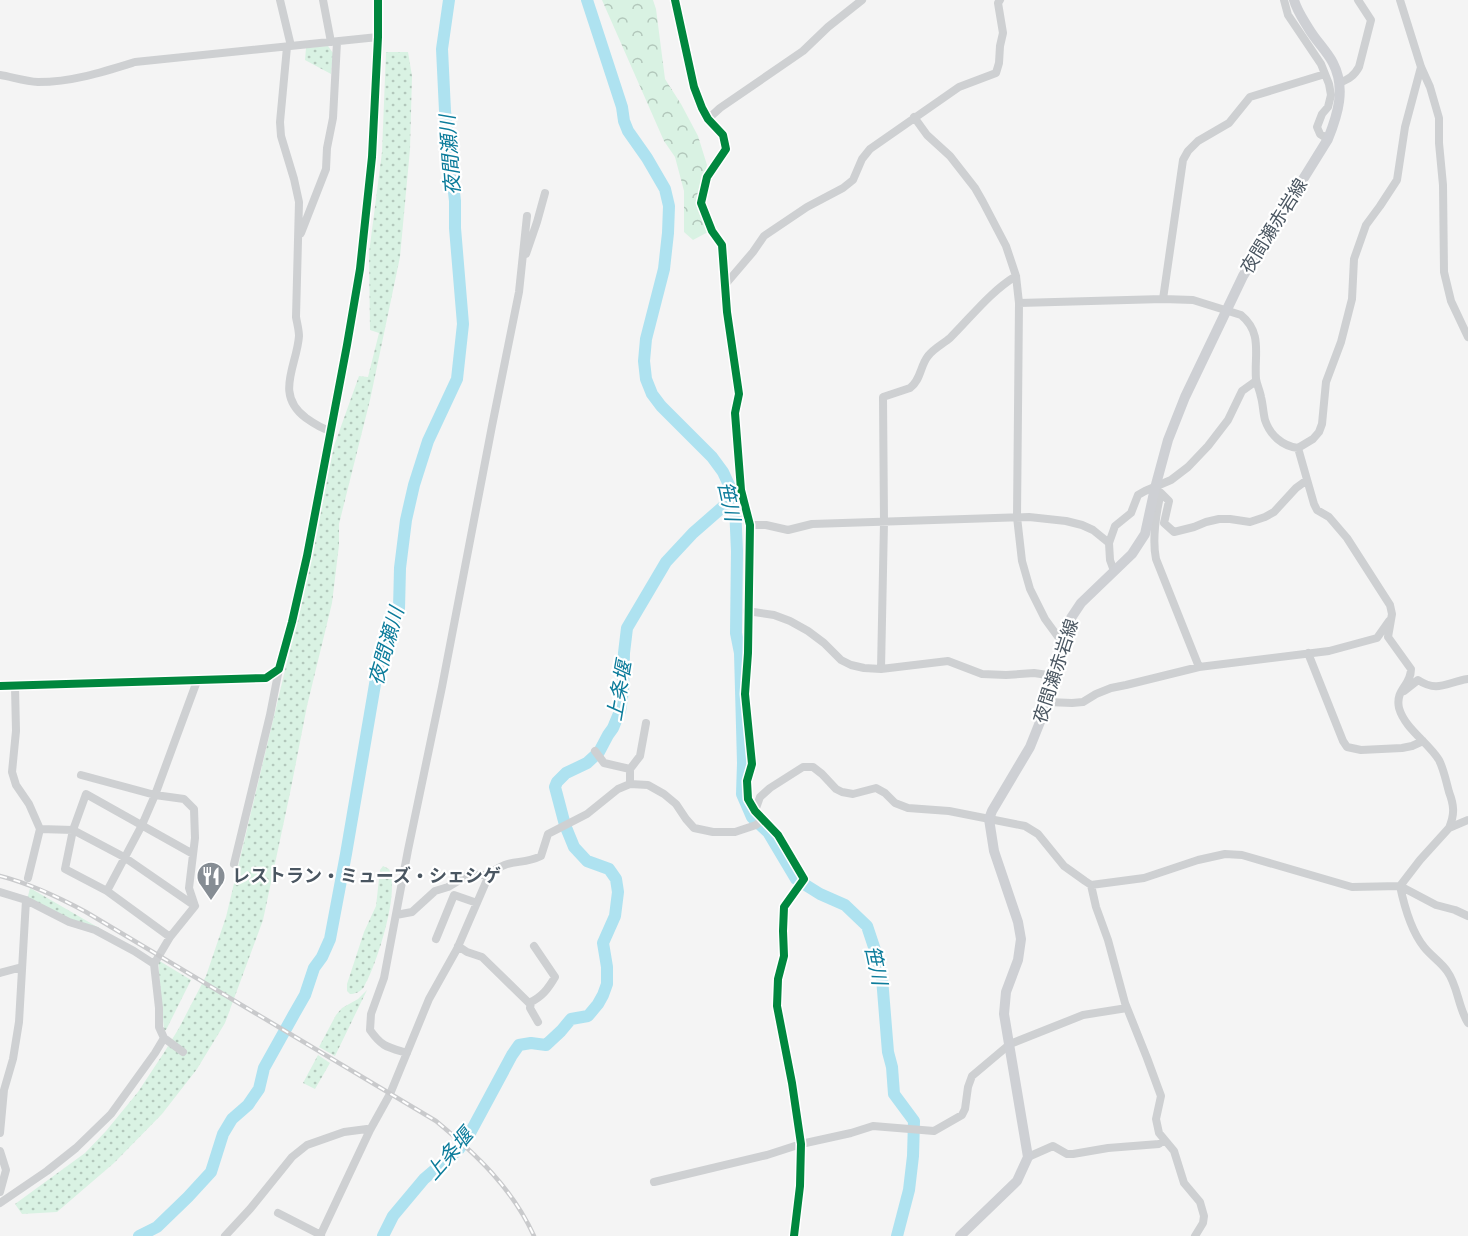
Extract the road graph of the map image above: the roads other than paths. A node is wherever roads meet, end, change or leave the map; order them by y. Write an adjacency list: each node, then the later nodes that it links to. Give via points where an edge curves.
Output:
1 (280, 0): 13 (street)
2 (323, 0): 12 (street)
3 (378, 0): 11 (street)
4 (675, 0): 19 (street, via 694,87)
5 (862, 0): 19 (street, via 803,51)
6 (1000, 0): 18 (street, via 1003,33 996,73 959,87)
7 (1284, 0): 15 (street, via 1288,15)
8 (1294, 0): 17 (main road, 夜間瀬赤岩線, via 1296,9 1333,63)
9 (1358, 0): 17 (street, via 1371,20 1359,67 1348,80)
10 (1400, 0): 14 (street)
11 (378, 37): 12 (street); 32 (street, via 362,256)
12 (334, 42): 13 (street); 23 (street, via 333,118 326,169)
13 (289, 46): 16 (street, via 135,62 71,80 36,82); 23 (street, via 281,136 299,202)
14 (1421, 67): 30 (street, via 1439,118 1444,272 1451,301); 33 (street, via 1397,180 1366,225 1354,259 1352,299 1326,382 1322,424 1313,439)
15 (1325, 74): 20 (street, via 1331,94 1317,127); 27 (street, via 1250,97 1229,123 1188,151 1183,160)
16 (0, 75)
17 (1339, 83): 20 (main road, 夜間瀬赤岩線, via 1341,96)
18 (914, 117): 25 (street, via 975,188 1006,246); 26 (street, via 870,149 853,180 843,188 764,236)
19 (708, 119): 26 (street, via 723,135 726,149 708,177 701,203 722,245)
20 (1328, 139): 29 (main road, 夜間瀬赤岩線, via 1243,276)
21 (545, 193): 24 (street)
22 (527, 216): 24 (street)
23 (299, 237): 32 (street, via 299,335 289,376 289,396 300,413)
24 (523, 261): 82 (street)
25 (1016, 276): 28 (street); 37 (street, via 930,353 914,386 883,397)
26 (724, 286): 38 (street, via 739,394 735,413 741,489)
27 (1163, 299): 28 (street); 29 (street, via 1193,300)
28 (1019, 303): 36 (street)
29 (1227, 309): 31 (street, via 1247,320 1254,332); 35 (main road, 夜間瀬赤岩線, via 1168,440)
30 (1468, 337)
31 (1256, 381): 33 (street, via 1270,430 1281,442); 35 (street, via 1242,391 1228,420 1208,446)
32 (331, 430): 46 (street, via 307,556)
33 (1298, 448): 34 (street)
34 (1307, 480): 35 (street, via 1265,517 1250,522 1219,519 1174,531 1164,523 1169,501); 42 (street, via 1317,510 1329,517 1347,538 1390,605)
35 (1158, 490): 39 (street, via 1138,495 1131,513 1115,526); 40 (main road, 夜間瀬赤岩線, via 1145,534); 45 (street, via 1156,559)
36 (1017, 517): 37 (street); 39 (street, via 1082,525); 43 (street, via 1030,589)
37 (884, 522): 38 (street, via 788,530); 47 (street)
38 (750, 525): 41 (street)
39 (1109, 543): 40 (street)
40 (1114, 571): 43 (main road, 夜間瀬赤岩線, via 1081,603 1071,618)
41 (747, 611): 47 (street, via 790,621 841,660); 62 (street, via 745,694 752,764 747,781 748,799)
42 (1392, 617): 44 (street, via 1377,638); 53 (street, via 1388,637 1411,669)
43 (1064, 645): 48 (main road, 夜間瀬赤岩線)
44 (1308, 653): 45 (street); 56 (street, via 1347,747 1402,748)
45 (1199, 667): 54 (street, via 1111,688 1083,702)
46 (279, 669): 50 (street, via 266,678); 72 (street)
47 (881, 669): 48 (street, via 948,662 982,674)
48 (1054, 676): 54 (main road, 夜間瀬赤岩線)
49 (1468, 679): 53 (street, via 1440,687 1418,680)
50 (197, 681): 52 (street); 61 (street)
51 (0, 686): 52 (street)
52 (15, 687): 68 (street, via 12,772)
53 (1398, 695): 56 (street, via 1400,710)
54 (1048, 702): 63 (main road, 夜間瀬赤岩線, via 1030,747)
55 (646, 723): 58 (street, via 640,756)
56 (1422, 741): 67 (street, via 1439,760 1454,803)
57 (597, 754): 58 (street, via 604,763)
58 (630, 769): 60 (street)
59 (81, 775): 61 (street)
60 (630, 784): 65 (street, via 648,785 664,794 694,828 735,832); 73 (street, via 587,814 548,834 541,856 499,866)
61 (155, 795): 66 (street); 70 (street, via 184,799 194,808)
62 (755, 811): 63 (street, via 760,797 770,788 803,767 813,767 842,792 853,794 876,788 908,808); 65 (street)
63 (989, 819): 75 (street, via 1025,826 1038,834 1064,866); 96 (main road, via 994,851 1021,939 1006,992 1004,1014)
64 (1468, 820): 67 (street)
65 (760, 821): 102 (street, via 778,835 804,879 784,907 784,956 777,1006)
66 (142, 825): 69 (street, via 86,794); 70 (street); 71 (street)
67 (1449, 828): 76 (street)
68 (40, 829): 69 (street); 74 (street)
69 (73, 830): 71 (street); 77 (street, via 65,869)
70 (193, 854): 81 (street, via 189,888)
71 (124, 857): 77 (street); 81 (street)
72 (234, 864)
73 (489, 875): 80 (street); 82 (street, via 468,875 435,891 412,912)
74 (28, 878)
75 (1091, 885): 76 (street, via 1144,878 1225,854 1242,855 1352,887); 92 (street)
76 (1400, 886): 83 (street); 94 (street, via 1406,911 1423,946 1446,969)
77 (106, 891): 84 (street)
78 (0, 892): 79 (street)
79 (26, 900): 88 (street, via 69,922 95,930); 89 (street)
80 (477, 903): 85 (street, via 454,895); 86 (street)
81 (195, 906): 84 (street)
82 (396, 915): 98 (street, via 370,1030 378,1041)
83 (1468, 916)
84 (170, 937): 88 (street)
85 (436, 939)
86 (458, 946): 91 (street, via 482,957); 98 (street, via 429,999)
87 (534, 946): 91 (street, via 555,977 545,993)
88 (154, 964): 95 (street, via 159,1028)
89 (22, 967): 90 (street); 100 (street, via 19,1022 4,1090)
90 (0, 973)
91 (531, 1002): 93 (street)
92 (1127, 1008): 96 (street, via 1083,1015); 101 (street, via 1161,1096 1156,1119)
93 (538, 1022)
94 (1468, 1023)
95 (164, 1038): 97 (street); 107 (street, via 111,1114 76,1148)
96 (1010, 1044): 102 (street, via 972,1076 962,1115 934,1131 873,1126); 104 (main road)
97 (183, 1052)
98 (407, 1053): 99 (street)
99 (370, 1130): 109 (street); 110 (street, via 344,1132 307,1145 292,1157)
100 (0, 1133)
101 (1164, 1140): 104 (street, via 1159,1144 1073,1154 1053,1146); 113 (street, via 1174,1151 1184,1183 1200,1202 1203,1223)
102 (801, 1144): 105 (street); 111 (street)
103 (0, 1151): 106 (street, via 6,1170)
104 (1028, 1157): 112 (main road, via 1017,1181)
105 (654, 1182)
106 (0, 1192)
107 (0, 1203)
108 (278, 1213): 109 (street)
109 (323, 1235)
110 (225, 1236)
111 (794, 1236)
112 (960, 1236)
113 (1195, 1236)

